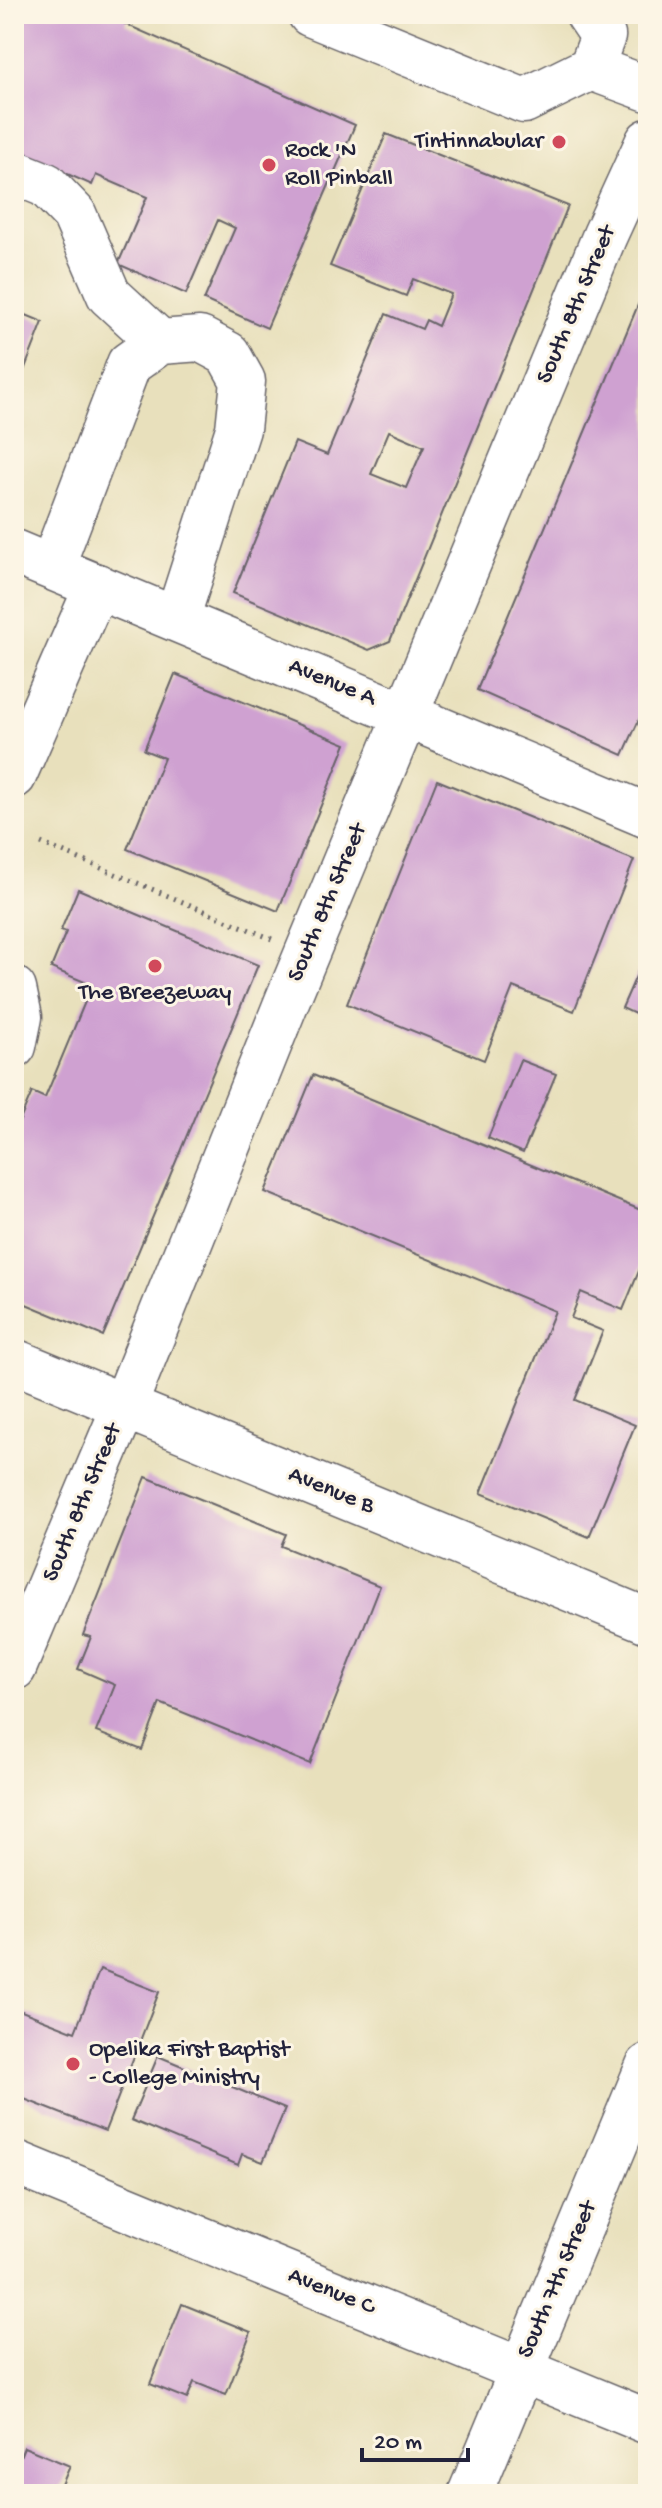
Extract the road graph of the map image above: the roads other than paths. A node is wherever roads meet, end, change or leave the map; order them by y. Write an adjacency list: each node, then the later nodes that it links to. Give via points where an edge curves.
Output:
1 (310, 14): 3 (street, via 524,101)
2 (588, 14): 3 (street, via 603,36)
3 (591, 68): 4 (street)
4 (648, 89)
5 (648, 141): 11 (street, South 8th Street)
6 (14, 172): 7 (street, via 46,185 74,214 109,295)
7 (160, 342): 8 (street, via 129,364); 10 (street, via 200,339 228,354 243,381 238,429)
8 (33, 559): 9 (street, Avenue A)
9 (97, 586): 10 (street, Avenue A); 12 (street)
10 (177, 619): 11 (street, Avenue A)
11 (407, 714): 14 (street, Avenue A); 18 (street, South 8th Street)
12 (26, 715): 13 (street)
13 (14, 776)
14 (648, 816)
15 (14, 989): 16 (street, via 20,1017)
16 (14, 1046)
17 (14, 1361): 18 (street, Avenue B)
18 (124, 1407): 19 (street, Avenue B); 20 (street, South 8th Street)
19 (648, 1621)
20 (14, 1668)
21 (648, 2066): 23 (street, South 7th Street)
22 (14, 2162): 23 (street, Avenue C)
23 (520, 2370): 24 (street, Avenue C); 25 (street, South 7th Street)
24 (648, 2422)
25 (470, 2494)

